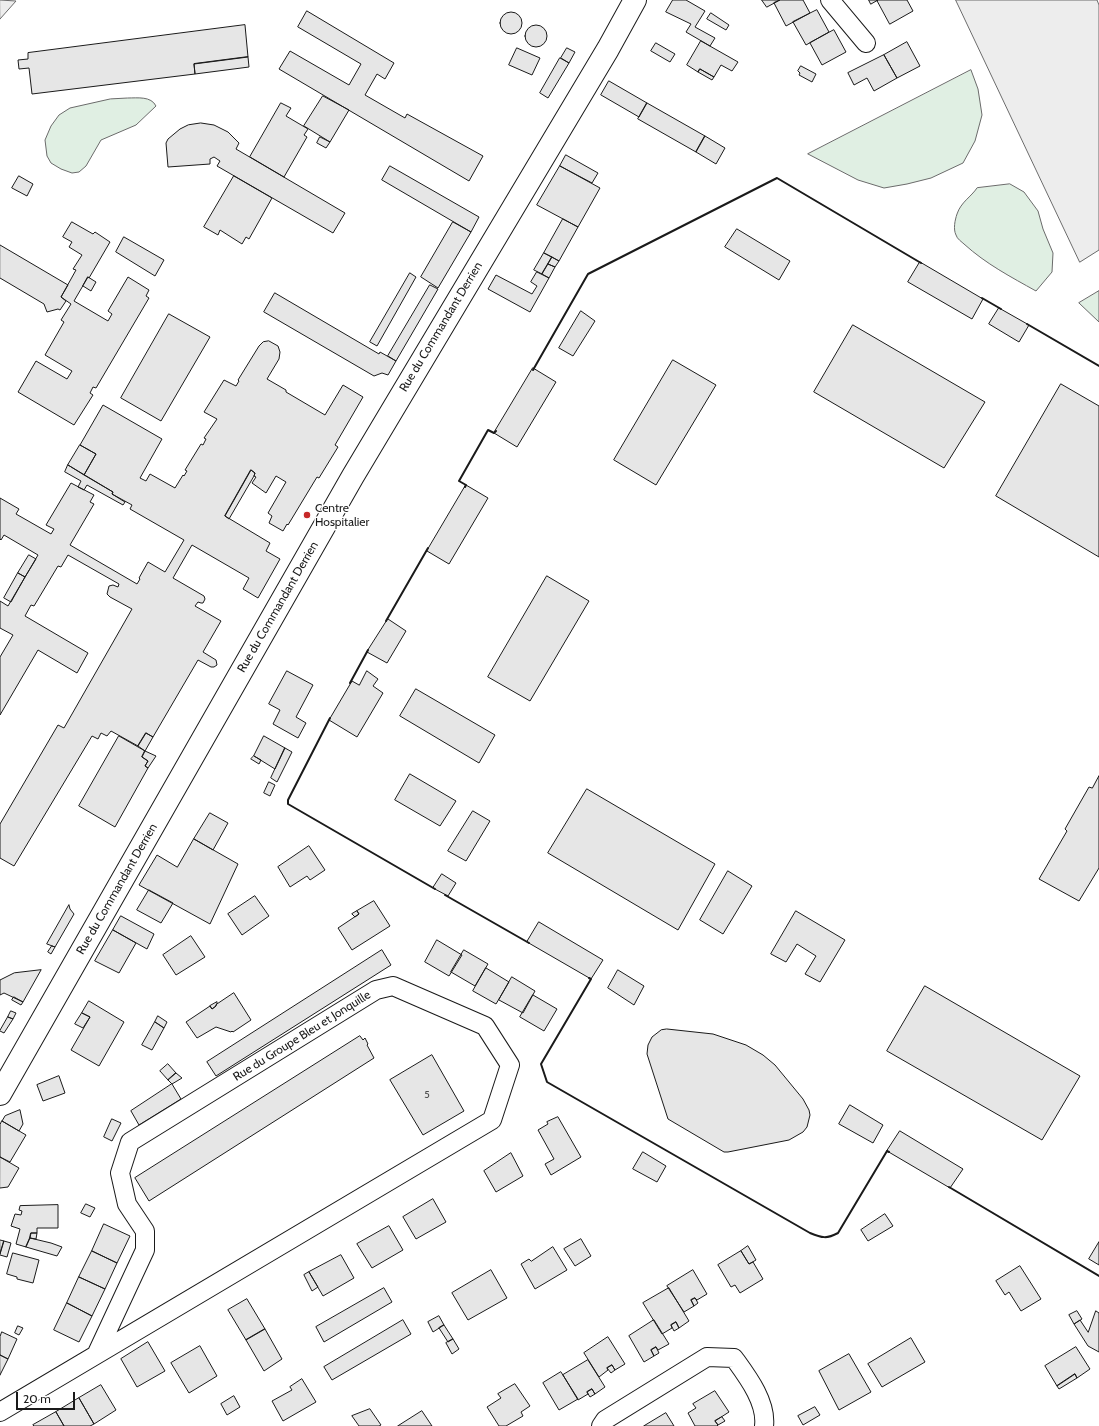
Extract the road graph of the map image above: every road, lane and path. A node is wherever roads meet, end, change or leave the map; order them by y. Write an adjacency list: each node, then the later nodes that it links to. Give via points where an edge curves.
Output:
1 (635, 0): 4 (main road, Rue du Commandant Derrien, via 353,476)
2 (830, 0): 3 (street)
3 (866, 43)
4 (0, 1094)
5 (97, 1353): 5 (street, Rue du Groupe Bleu et Jonquille, via 492,1120 510,1065 484,1026 393,986 376,990 130,1142 120,1173 127,1204 145,1231 145,1250); 6 (street, Rue du Groupe Bleu et Jonquille)
6 (0, 1412)
7 (601, 1426): 8 (street, via 605,1420 707,1357 734,1358 754,1386 766,1417)
8 (764, 1426)

